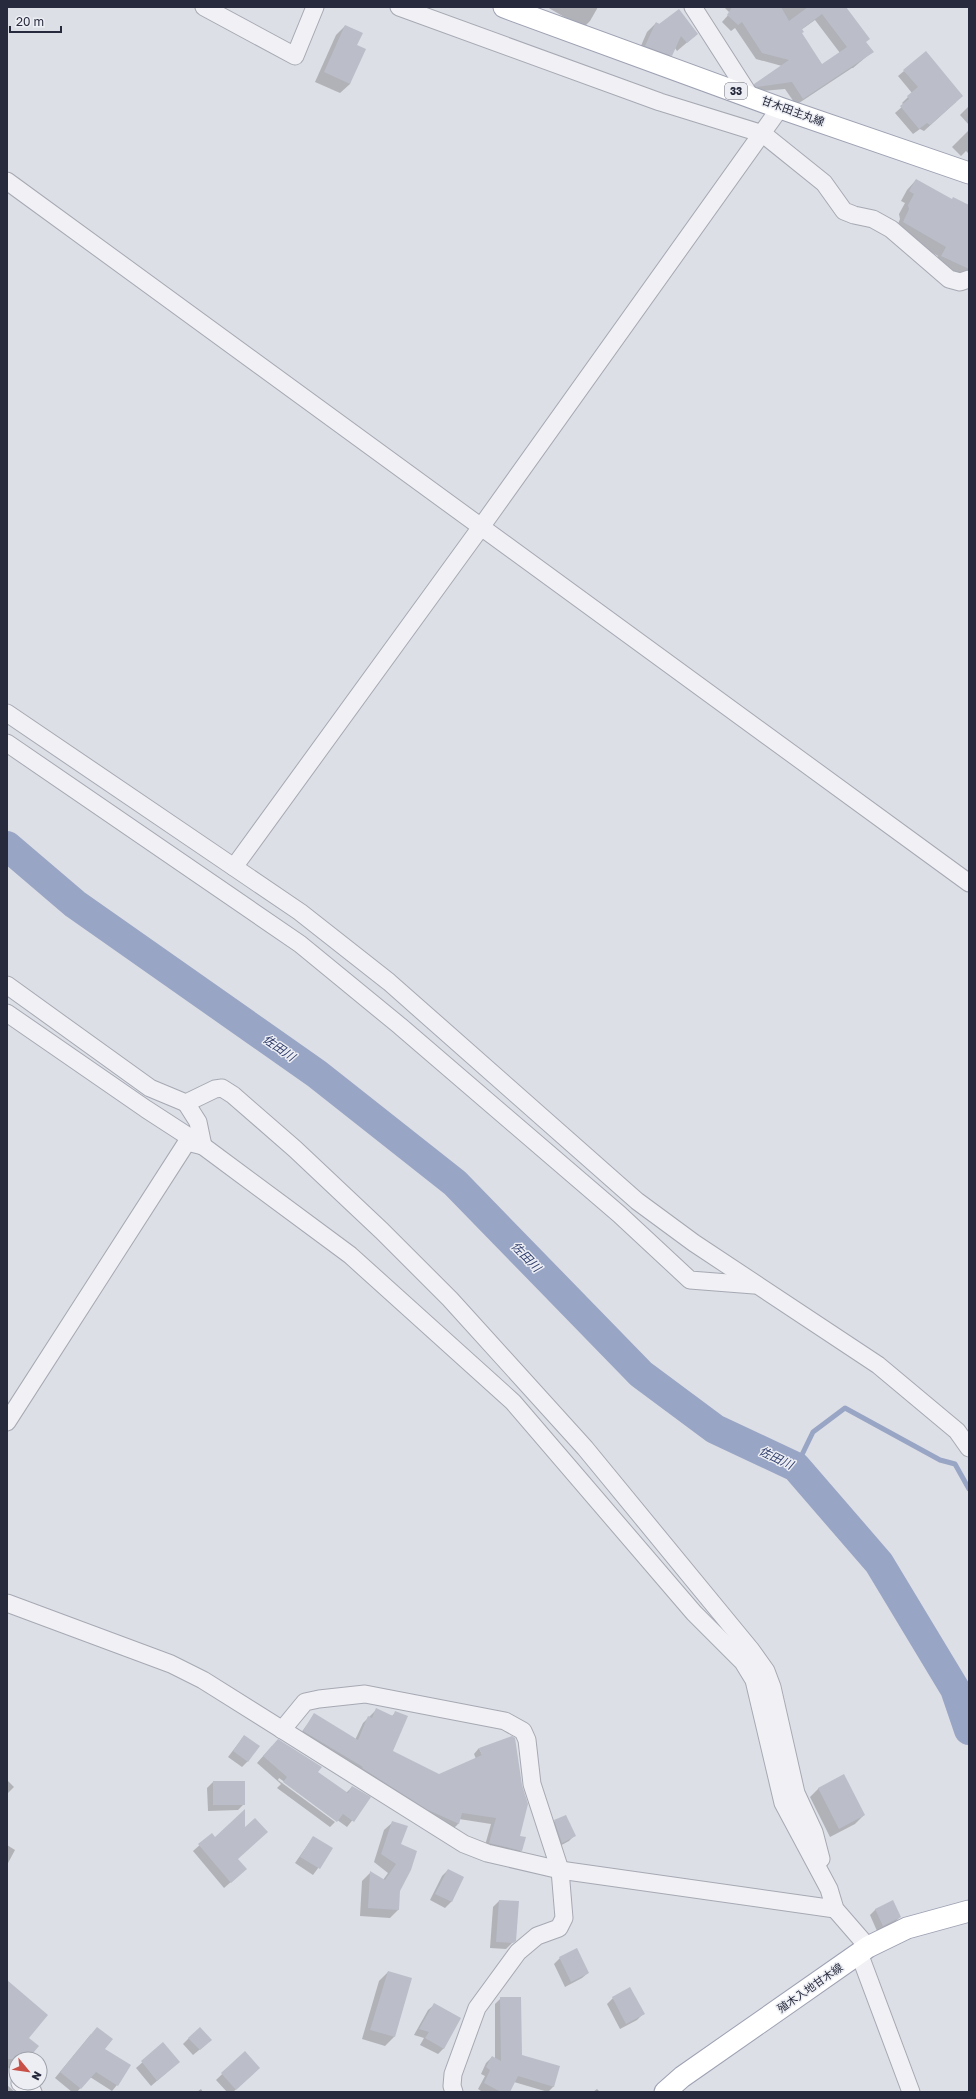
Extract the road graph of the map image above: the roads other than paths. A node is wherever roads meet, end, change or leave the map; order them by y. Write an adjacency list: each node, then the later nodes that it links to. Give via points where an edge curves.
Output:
1 (204, 7): 2 (street, via 295,56)
2 (315, 7)
3 (399, 7): 8 (street, via 660,102)
4 (504, 7): 6 (main road, 甘木田主丸線 / 33)
5 (693, 7): 6 (street)
6 (750, 96): 7 (main road, 甘木田主丸線 / 33)
7 (780, 108): 8 (street); 9 (main road, 甘木田主丸線 / 33)
8 (762, 134): 11 (street, via 824,183 844,211 854,216 873,219 891,229 949,279 960,282); 12 (street)
9 (969, 173)
10 (7, 181): 12 (street)
11 (969, 279)
12 (481, 527): 15 (street); 16 (street)
13 (7, 713): 15 (street)
14 (7, 743): 21 (street, via 300,944 400,1026 619,1214 690,1280)
15 (234, 866): 21 (street, via 300,912 389,982 637,1201)
16 (969, 883)
17 (7, 984): 19 (street, via 150,1088)
18 (7, 1013): 20 (street)
19 (186, 1103): 20 (street, via 198,1122); 27 (street, via 215,1089 222,1088 233,1095 382,1231 450,1299 585,1448 751,1650 766,1671 772,1687 796,1793 814,1832)
20 (203, 1146): 22 (street, via 187,1142); 27 (street, via 350,1255 512,1402 694,1613 743,1662 754,1680 783,1802)
21 (755, 1285): 23 (street, via 878,1365 957,1431)
22 (7, 1422)
23 (969, 1448)
24 (7, 1603): 25 (street, via 171,1664 203,1680)
25 (282, 1730): 26 (street, via 464,1844 487,1853); 26 (street, via 305,1702 365,1694 515,1725 523,1731 527,1740 532,1784)
26 (560, 1870): 28 (street); 31 (street, via 564,1918 562,1923 559,1928 537,1936 518,1952 477,2008 453,2074)
27 (829, 1889): 28 (street)
28 (835, 1909): 30 (street)
29 (969, 1911): 30 (main road, 殖木入地甘木線, via 907,1928)
30 (864, 1950): 32 (main road, 殖木入地甘木線, via 682,2077); 33 (street)
31 (454, 2092)
32 (665, 2092)
33 (911, 2092)

